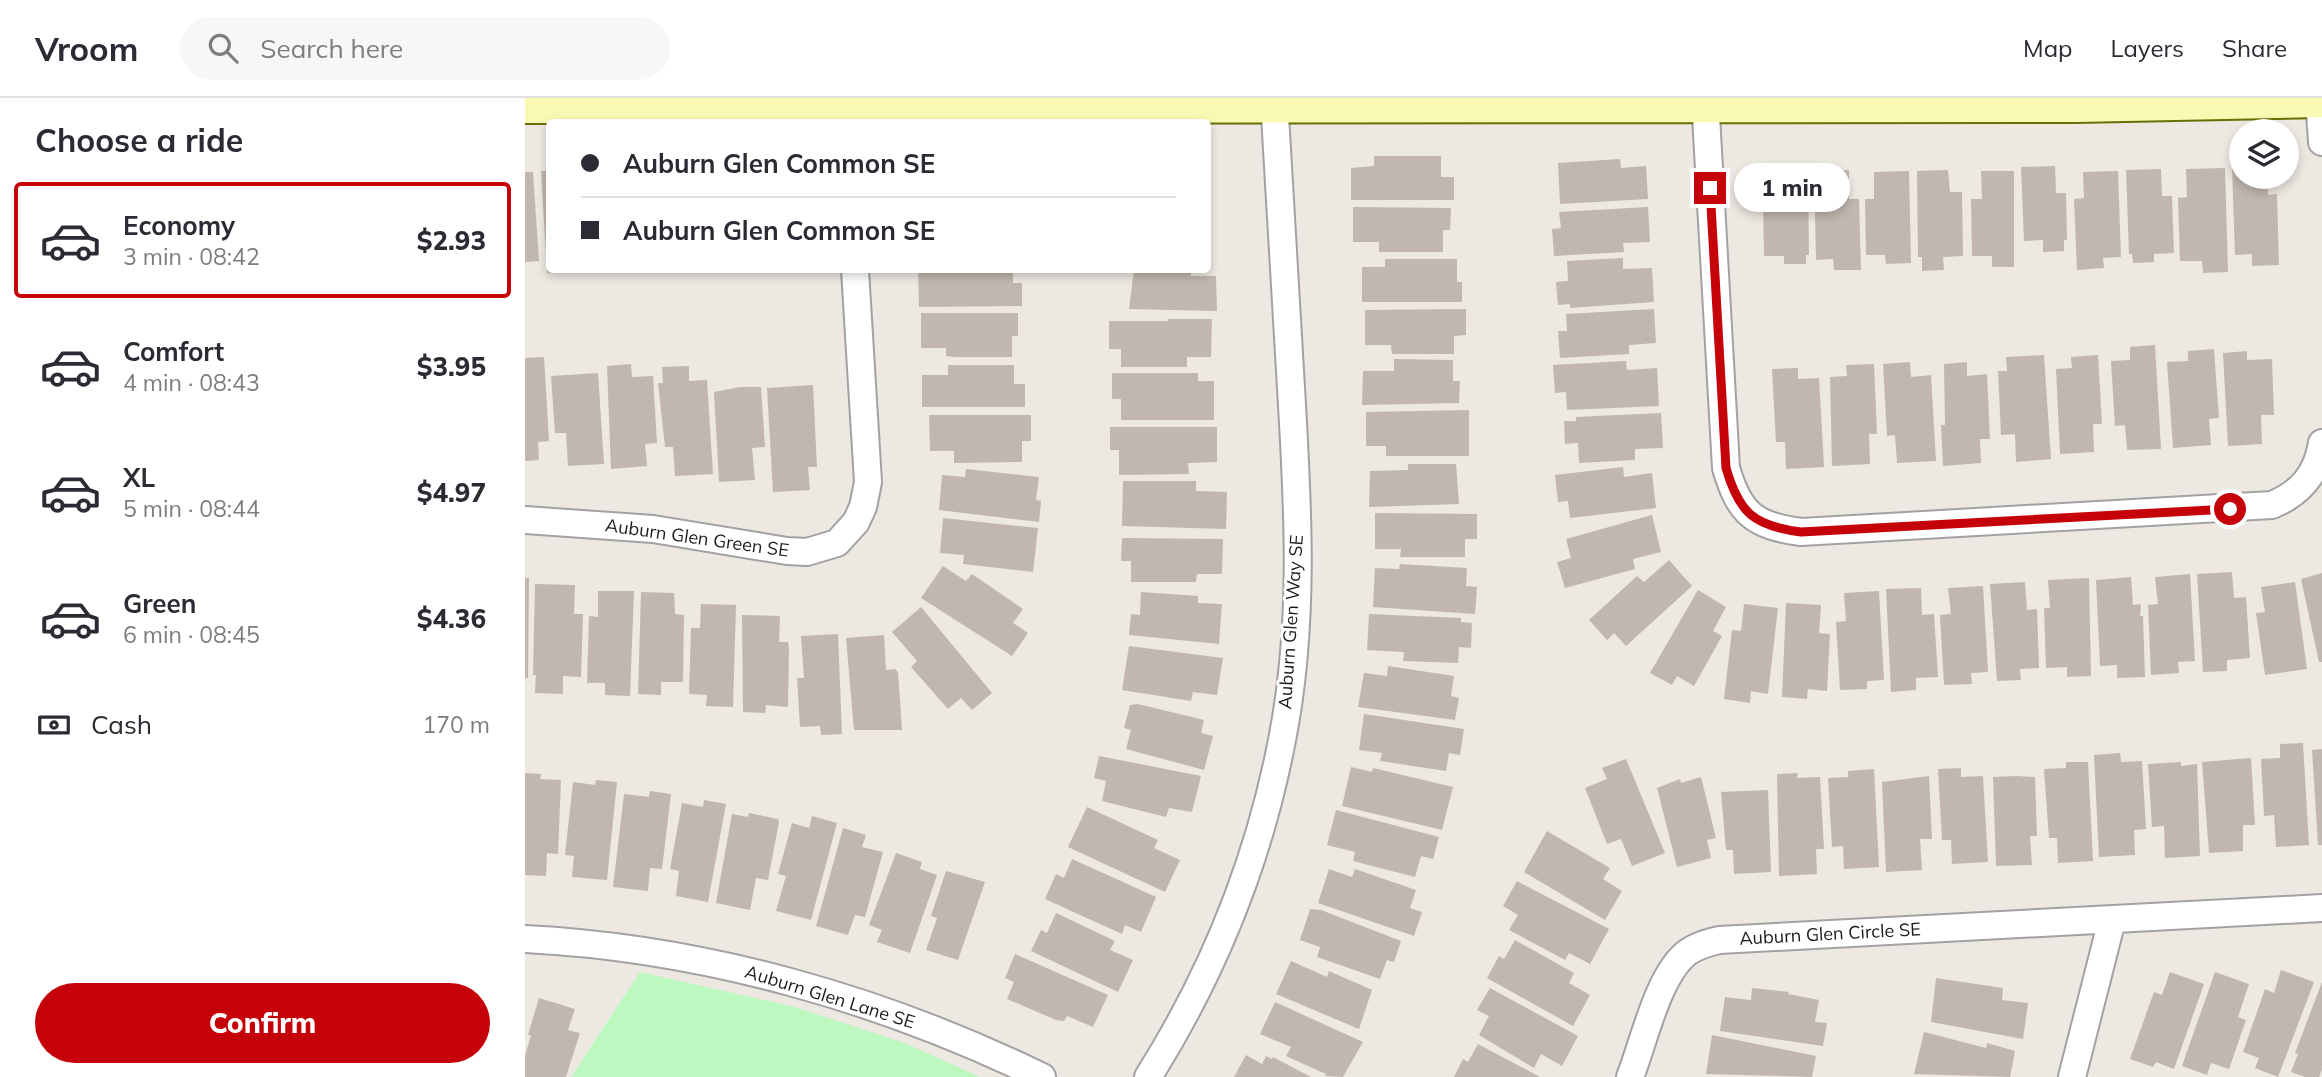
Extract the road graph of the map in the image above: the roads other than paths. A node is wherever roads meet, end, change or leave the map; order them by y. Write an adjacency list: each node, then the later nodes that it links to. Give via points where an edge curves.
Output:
1 (2320, 98): 3 (street, via 2233,102); 6 (street)
2 (1274, 101): 3 (street); 5 (street); 14 (street, Auburn Glen Way SE, via 1297,492 1299,569 1293,659 1282,739 1260,836 1193,998)
3 (1705, 101): 8 (street, via 1726,468 1734,495 1750,516 1771,528 1801,532 2256,508 2290,498 2304,485)
4 (525, 104): 5 (street)
5 (845, 108)
6 (2322, 142)
7 (855, 273): 9 (street, Auburn Glen Green SE, via 868,482 856,522 837,543 807,552 787,551 653,529)
8 (2322, 443)
9 (525, 520)
10 (2322, 908): 11 (street, Auburn Glen Circle SE)
11 (2112, 920): 15 (street, Auburn Glen Circle SE, via 1799,935 1700,945 1675,965 1666,981); 16 (street)
12 (525, 939): 13 (street, Auburn Glen Lane SE, via 633,949 747,970 838,995 937,1031)
13 (1042, 1077)
14 (1148, 1077)
15 (1630, 1077)
16 (2072, 1077)

